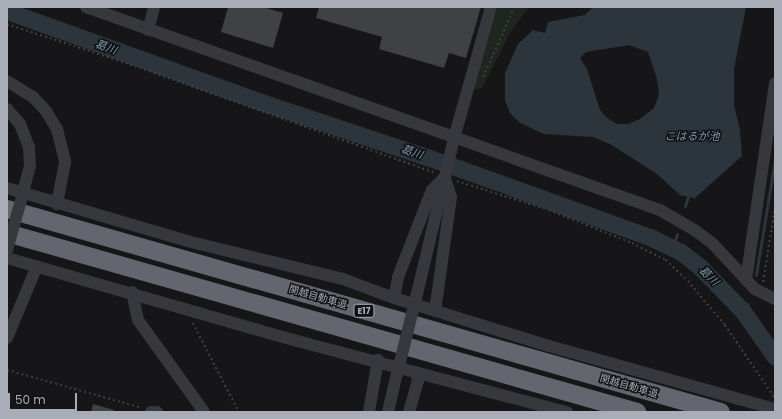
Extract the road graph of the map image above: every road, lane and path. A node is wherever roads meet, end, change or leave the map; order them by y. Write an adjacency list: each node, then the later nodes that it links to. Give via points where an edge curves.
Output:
1 (86, 7): 6 (street)
2 (154, 7): 6 (street)
3 (491, 7): 7 (street)
4 (514, 7): 7 (path, via 481,82)
5 (7, 24): 12 (path, via 135,66)
6 (148, 30): 11 (street)
7 (471, 78): 11 (street)
8 (7, 81): 15 (street, via 33,97 57,129 65,162)
9 (775, 84): 22 (street)
10 (7, 109): 14 (street, via 20,124 29,147 30,166)
11 (453, 142): 12 (street); 22 (street, via 660,210 713,244)
12 (445, 176): 25 (street, via 432,190 398,277); 28 (street, via 450,204); 33 (path, via 549,210 632,243 666,260 688,281 725,325); 39 (street, bridge)
13 (7, 188): 14 (street)
14 (23, 193): 15 (street); 19 (street, bridge)
15 (58, 204): 25 (street, via 187,241 343,279)
16 (775, 205): 24 (path)
17 (7, 209): 43 (highway, 関越自動車道 / E17)
18 (7, 232): 42 (highway, E17)
19 (7, 250)
20 (7, 258): 21 (street)
21 (37, 266): 23 (street); 29 (street)
22 (746, 280): 24 (street)
23 (132, 292): 27 (street); 36 (street, via 138,320)
24 (761, 294): 26 (street)
25 (394, 298): 28 (street)
26 (775, 299)
27 (185, 307): 30 (street, via 286,338); 37 (path)
28 (435, 311): 34 (street, via 697,390)
29 (7, 338)
30 (378, 360): 32 (street); 38 (street)
31 (7, 370): 35 (path)
32 (416, 372): 40 (street, via 418,381); 41 (street)
33 (775, 398)
34 (775, 409)
35 (153, 411)
36 (204, 412)
37 (239, 412)
38 (369, 412)
39 (388, 412)
40 (409, 412)
41 (567, 412)
42 (637, 412)
43 (721, 412)

